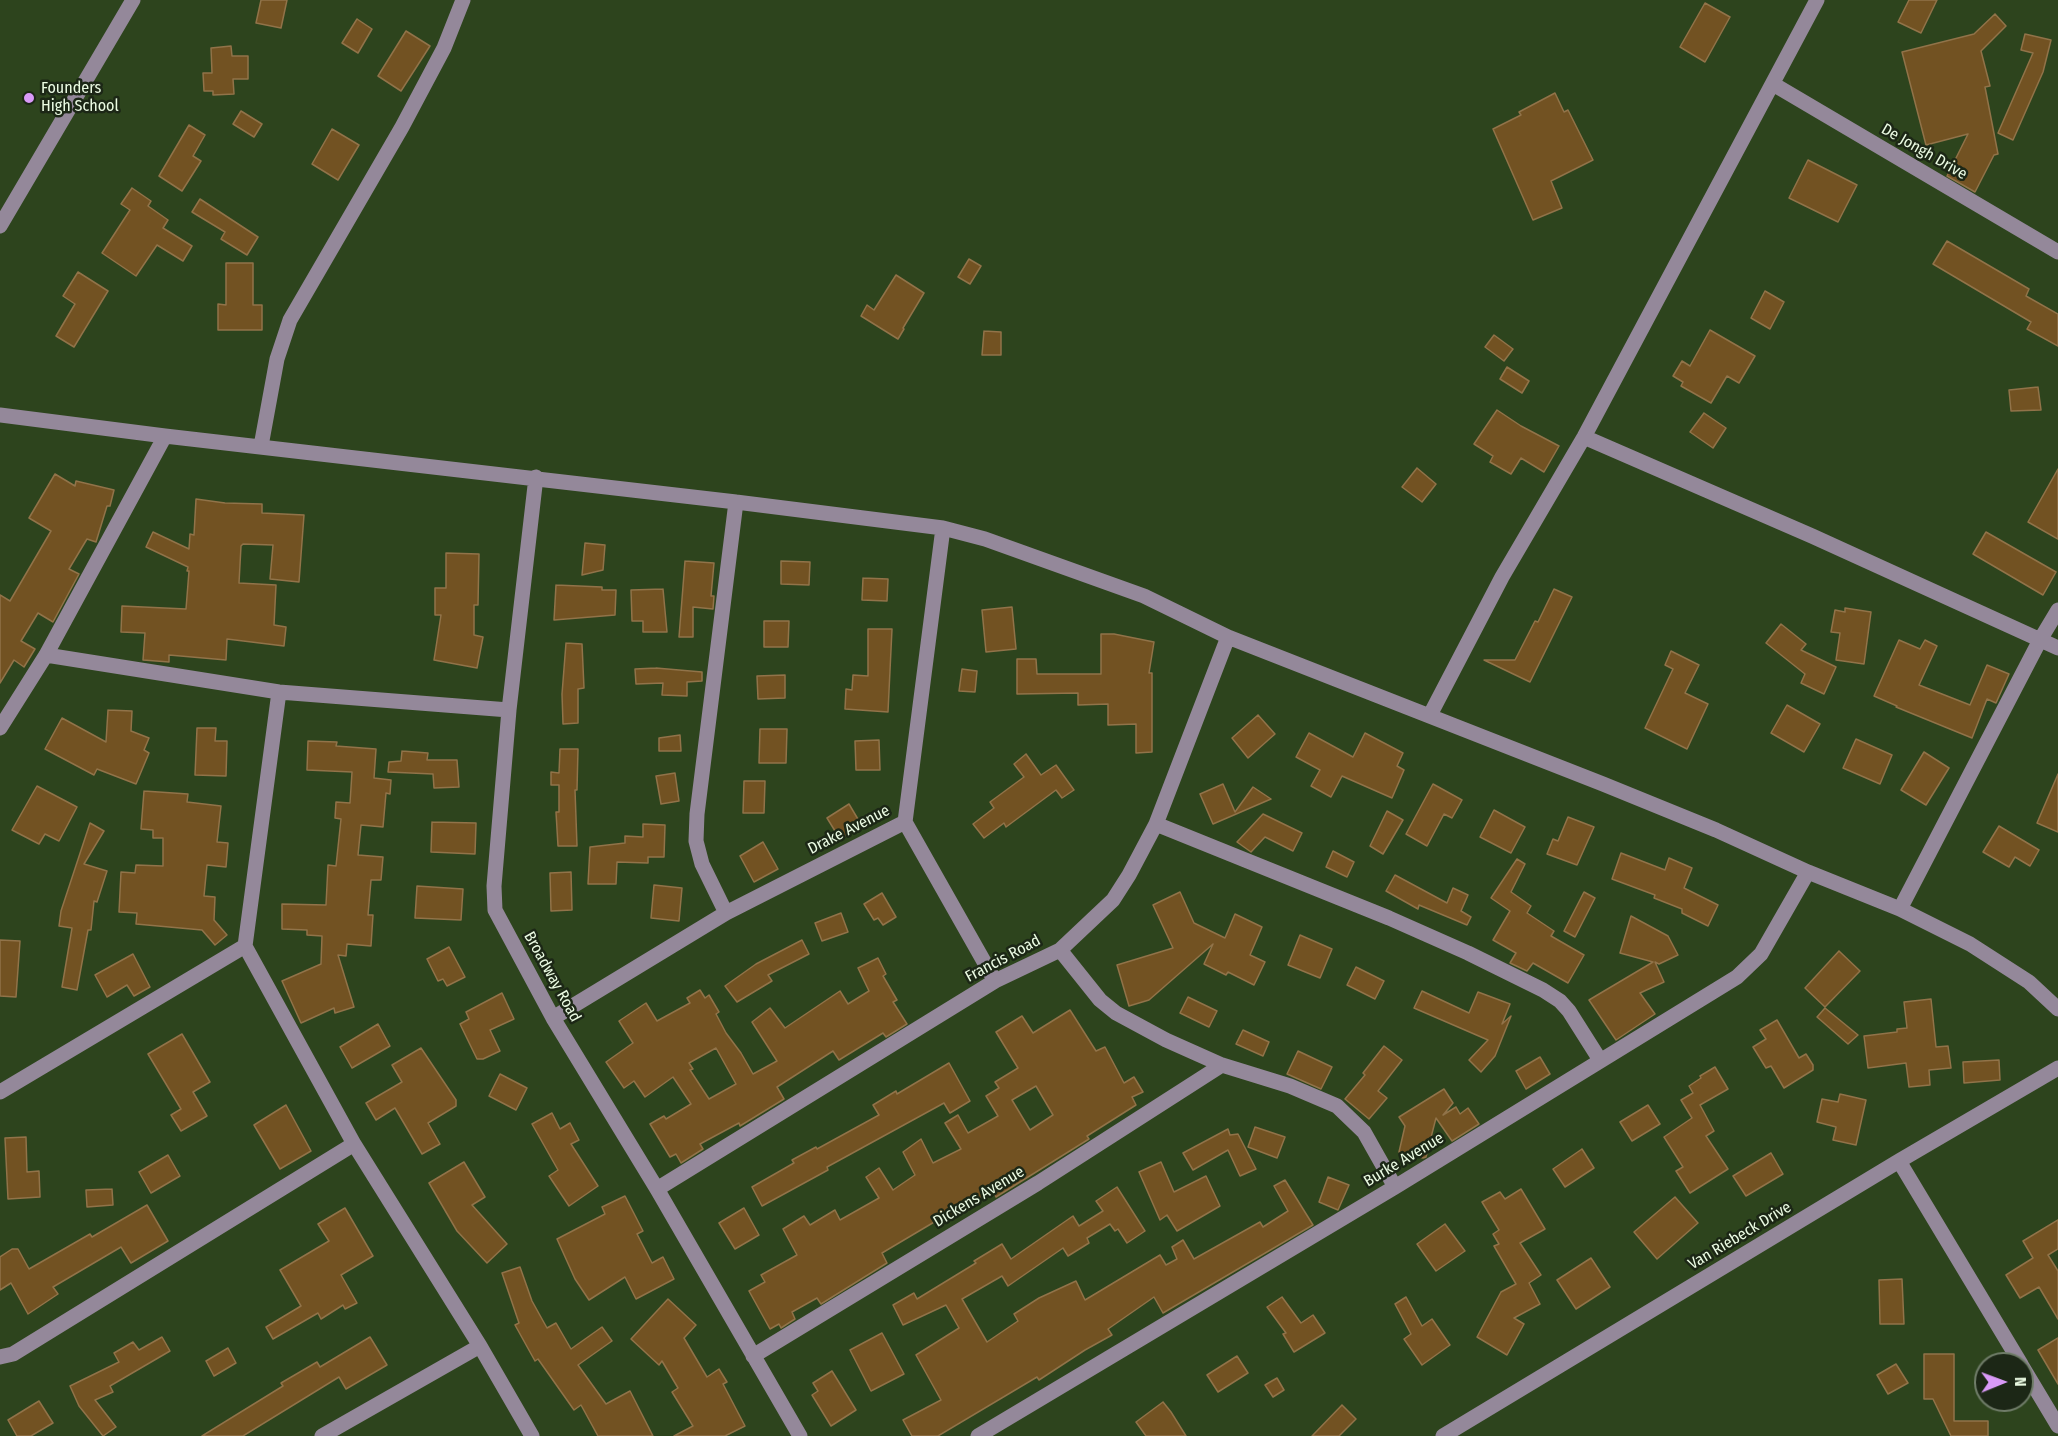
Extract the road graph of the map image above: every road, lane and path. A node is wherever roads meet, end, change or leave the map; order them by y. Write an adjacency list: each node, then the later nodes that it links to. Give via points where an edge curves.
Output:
1 (133, 0): 5 (street)
2 (463, 0): 10 (street, via 444,48 402,128 290,320 277,359)
3 (1818, 0): 4 (street)
4 (1773, 84): 6 (street, De Jongh Drive); 9 (street)
5 (0, 226)
6 (2057, 249)
7 (0, 415): 8 (street)
8 (165, 436): 10 (street); 18 (street)
9 (1584, 437): 16 (street); 21 (street, via 1502,577)
10 (261, 446): 11 (street)
11 (536, 477): 12 (street); 20 (street, Broadway Road)
12 (736, 502): 13 (street); 27 (street, via 696,841 702,864)
13 (942, 528): 15 (street, via 1004,545 1144,596); 23 (street, Drake Avenue)
14 (2058, 610): 16 (street)
15 (1228, 638): 21 (street); 24 (street, Francis Road)
16 (2040, 640): 17 (street); 26 (street)
17 (2058, 648)
18 (46, 655): 19 (street); 22 (street)
19 (279, 692): 20 (street); 28 (street)
20 (509, 710): 32 (street, Broadway Road, via 494,898 499,920)
21 (1430, 715): 25 (street, via 1716,830)
22 (0, 728)
23 (905, 822): 27 (street, Drake Avenue); 30 (street)
24 (1156, 824): 29 (street, Francis Road, via 1113,900); 33 (street, via 1389,918 1543,990 1569,1011)
25 (1808, 872): 26 (street); 33 (street, Burke Avenue, via 1761,954 1737,977)
26 (1900, 909): 31 (street, via 1978,949 2029,982)
27 (726, 913): 32 (street, Drake Avenue)
28 (245, 946): 36 (street); 37 (street)
29 (1060, 950): 30 (street, Francis Road); 34 (street, via 1100,1000 1116,1013)
30 (996, 981): 40 (street, Francis Road)
31 (2058, 1009)
32 (553, 1018): 40 (street, Broadway Road)
33 (1600, 1060): 39 (street, Burke Avenue)
34 (1222, 1065): 39 (street, via 1290,1086 1337,1106 1364,1132); 43 (street, Dickens Avenue, via 1038,1183)
35 (2058, 1068): 38 (street, Van Riebeck Drive)
36 (0, 1092)
37 (354, 1144): 41 (street); 44 (street, via 13,1354)
38 (1899, 1161): 42 (street); 51 (street, Van Riebeck Drive)
39 (1395, 1186): 50 (street, Burke Avenue)
40 (657, 1189): 43 (street, Broadway Road)
41 (480, 1346): 48 (street); 49 (street)
42 (2013, 1352)
43 (753, 1356): 47 (street, Broadway Road)
44 (0, 1357)
45 (2034, 1386): 46 (street)
46 (2058, 1426)
47 (793, 1433)
48 (321, 1436)
49 (532, 1436)
50 (978, 1436)
51 (1443, 1436)

